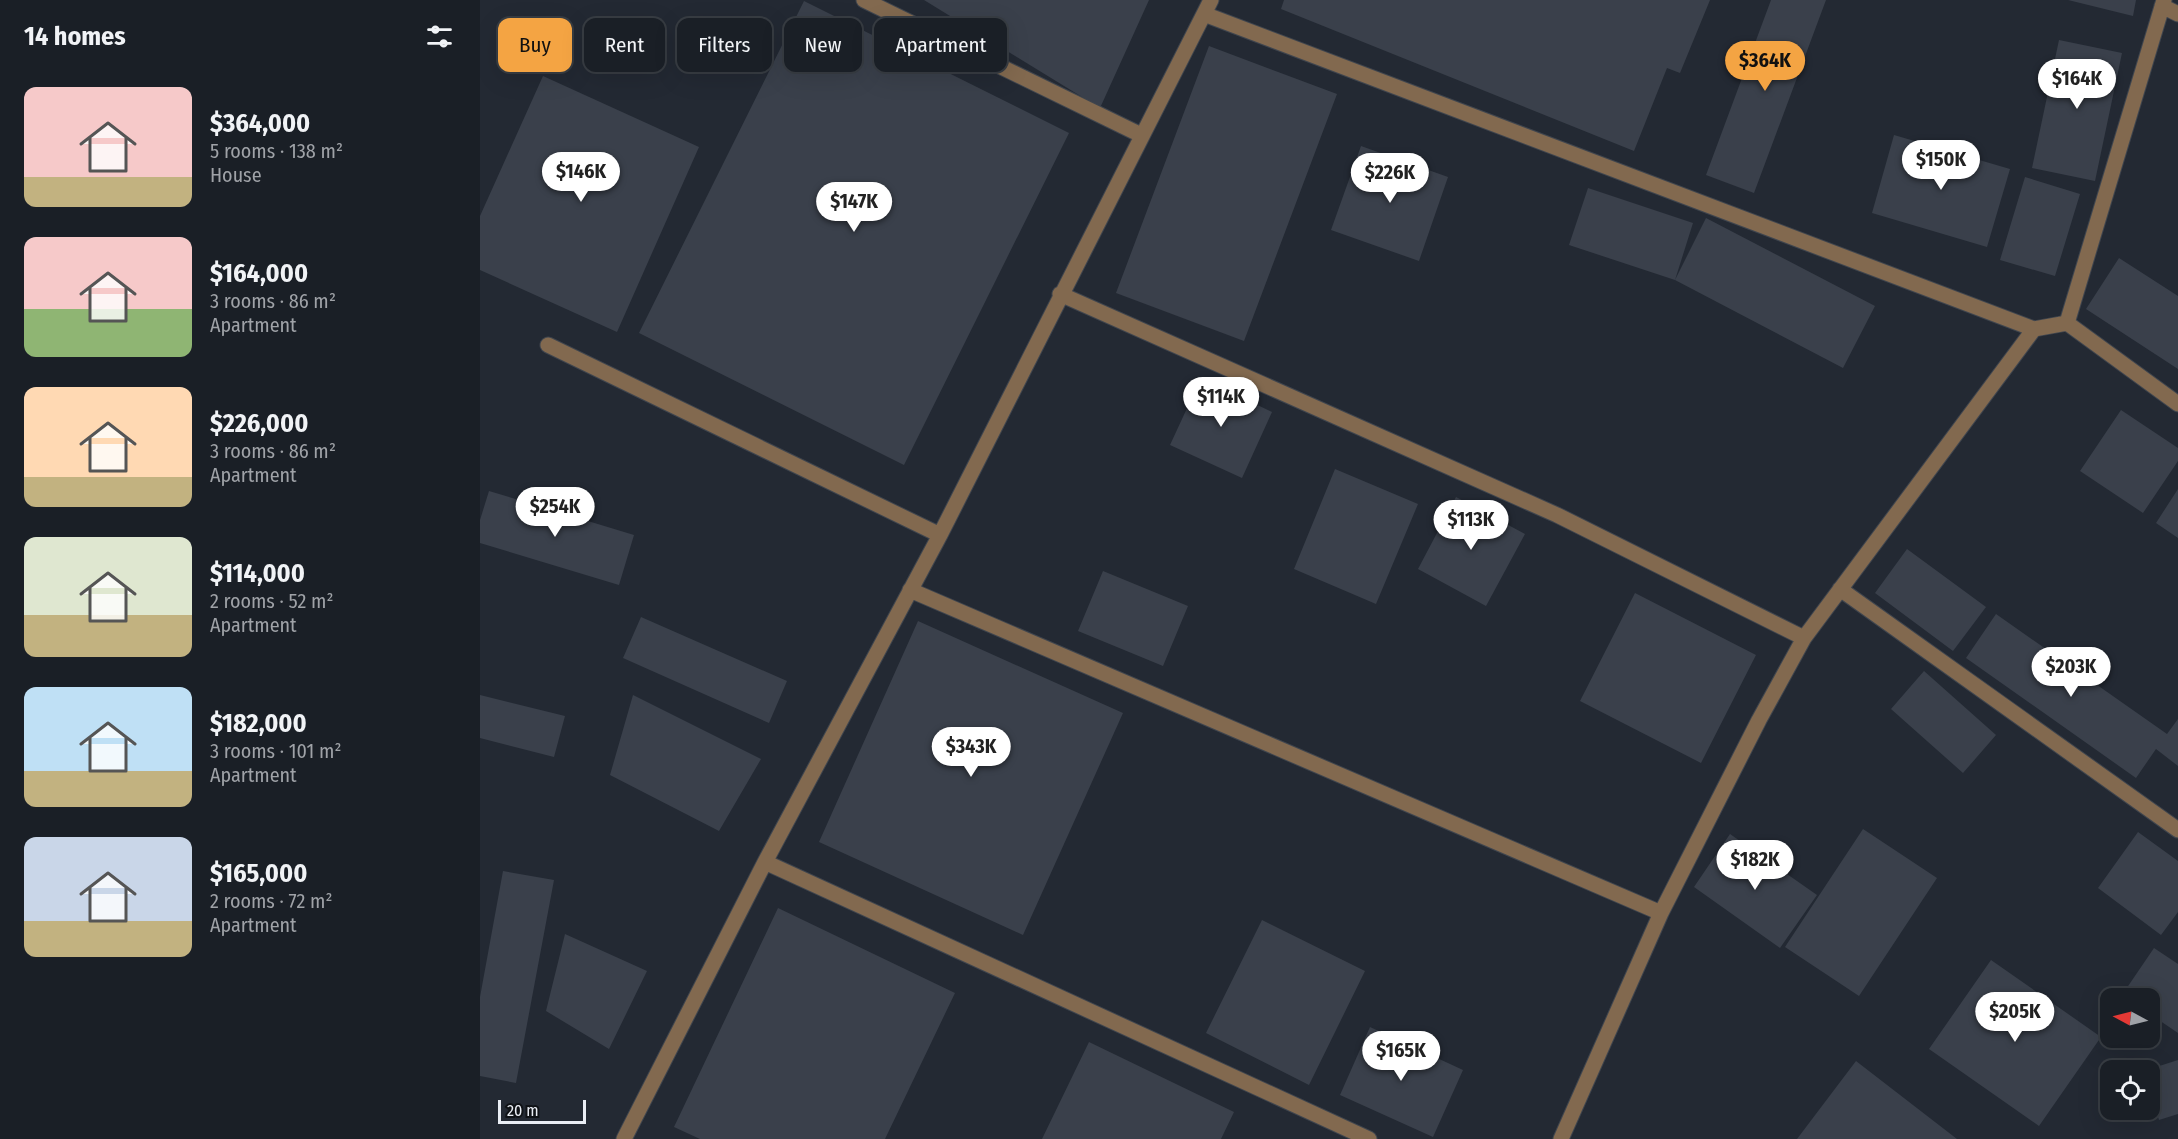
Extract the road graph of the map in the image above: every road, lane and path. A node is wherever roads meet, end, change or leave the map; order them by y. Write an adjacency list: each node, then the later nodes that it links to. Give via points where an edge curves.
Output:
1 (864, 0): 5 (street)
2 (2163, 3): 4 (street); 7 (street)
3 (1207, 7): 5 (street); 8 (street)
4 (2178, 14)
5 (1141, 135): 6 (street)
6 (1060, 294): 11 (street); 14 (street, via 1557,514)
7 (2067, 323): 8 (street); 10 (street)
8 (2034, 329): 12 (street)
9 (548, 345): 11 (street)
10 (2178, 404)
11 (940, 535): 13 (street)
12 (1840, 589): 14 (street); 15 (street)
13 (910, 590): 16 (street); 17 (street)
14 (1804, 638): 17 (street)
15 (2178, 830)
16 (765, 862): 18 (street); 19 (street)
17 (1661, 913): 20 (street)
18 (624, 1139)
19 (1369, 1139)
20 (1561, 1139)

